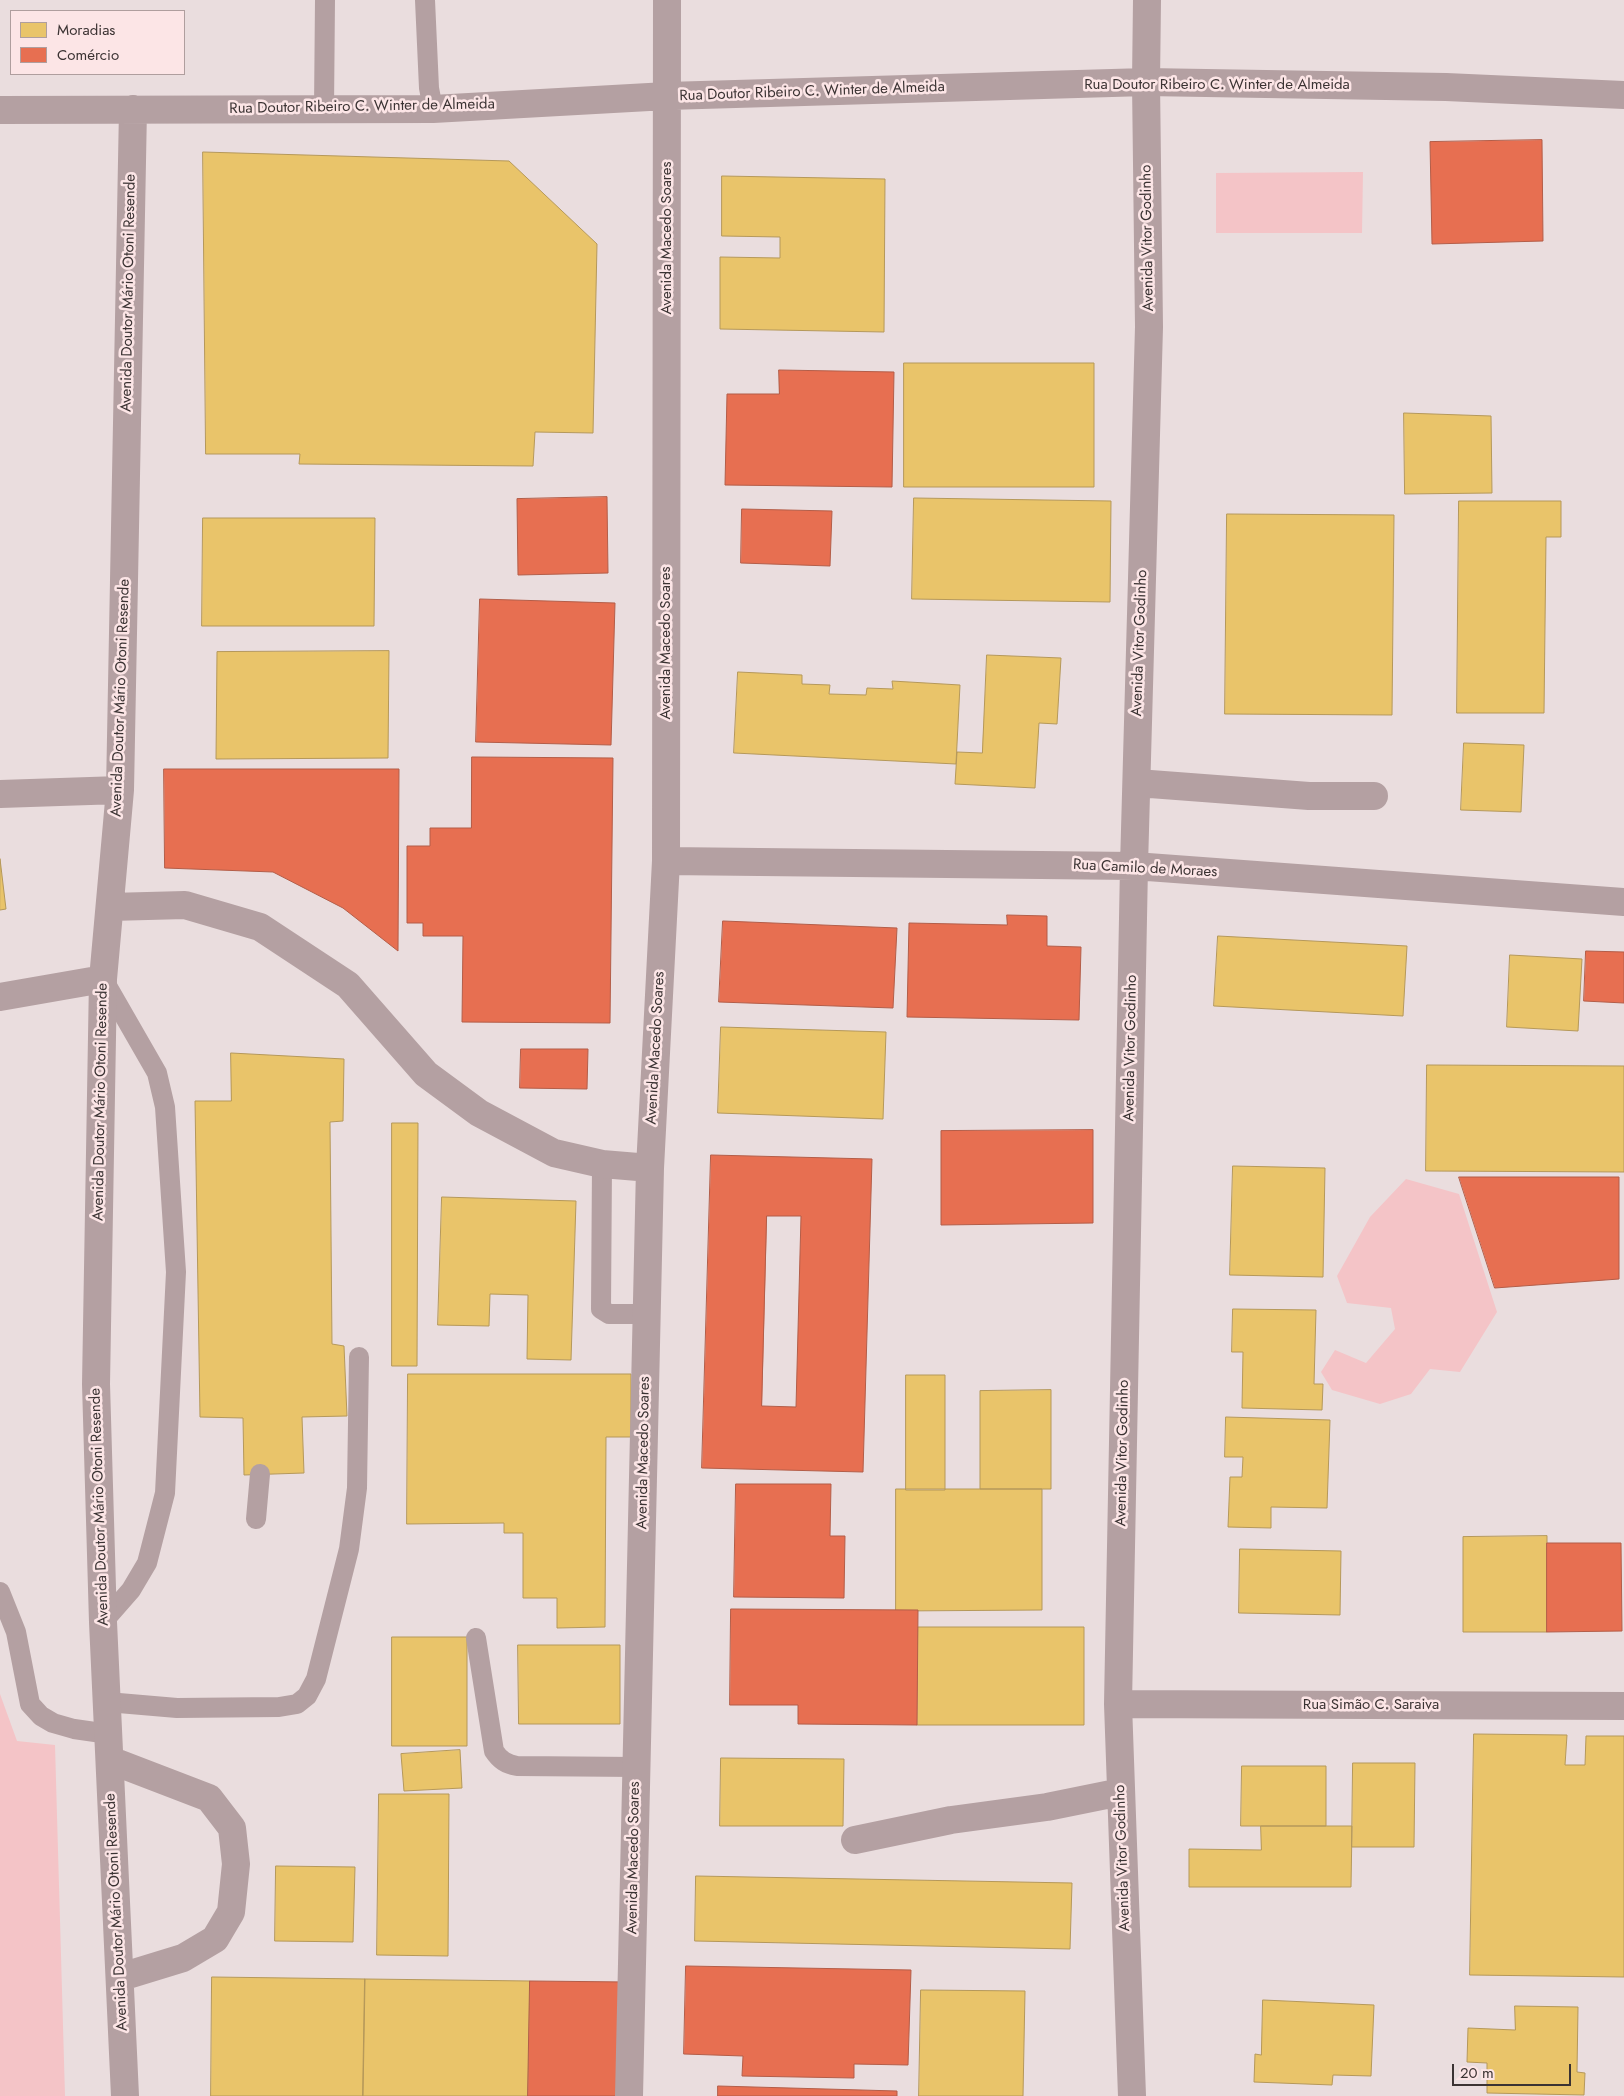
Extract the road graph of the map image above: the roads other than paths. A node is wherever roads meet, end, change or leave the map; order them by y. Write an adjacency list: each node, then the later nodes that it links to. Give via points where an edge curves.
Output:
1 (325, 0): 9 (lane)
2 (425, 0): 11 (lane)
3 (667, 0): 7 (street, Avenida Macedo Soares)
4 (1147, 0): 5 (street, Avenida Vitor Godinho)
5 (1146, 82): 6 (street, Rua Doutor Ribeiro C. Winter de Almeida, via 1446,87); 7 (street, Rua Doutor Ribeiro C. Winter de Almeida); 12 (street, Avenida Vitor Godinho, via 1149,327)
6 (1624, 95)
7 (667, 96): 11 (street, Rua Doutor Ribeiro C. Winter de Almeida); 16 (street, Avenida Macedo Soares)
8 (133, 109): 9 (street, Rua Doutor Ribeiro C. Winter de Almeida); 10 (street, Rua Doutor Ribeiro C. Winter de Almeida); 13 (street, Avenida Doutor Mário Otoni Resende)
9 (324, 109): 11 (street, Rua Doutor Ribeiro C. Winter de Almeida)
10 (0, 110)
11 (433, 110)
12 (1137, 783): 15 (street, via 1310,796); 17 (street, Avenida Vitor Godinho)
13 (120, 790): 14 (street); 19 (street, Avenida Doutor Mário Otoni Resende)
14 (0, 794)
15 (1374, 796)
16 (666, 861): 17 (street, Rua Camilo de Moraes); 23 (street, Avenida Macedo Soares)
17 (1134, 866): 18 (street, Rua Camilo de Moraes); 32 (street, Avenida Vitor Godinho)
18 (1624, 902)
19 (110, 906): 20 (street, Avenida Doutor Mário Otoni Resende); 22 (street, via 184,906 260,927 348,984 426,1074 479,1113 554,1153)
20 (103, 980): 21 (street); 29 (street, Avenida Doutor Mário Otoni Resende, via 96,1384); 29 (lane, via 157,1073 165,1107 176,1272 164,1493 147,1563 131,1590)
21 (0, 997)
22 (602, 1164): 23 (street); 24 (lane, via 601,1309 609,1314)
23 (650, 1168): 24 (street, Avenida Macedo Soares)
24 (648, 1314): 35 (street, Avenida Macedo Soares)
25 (359, 1356): 31 (lane, via 358,1488 349,1549 316,1679 307,1696 297,1704 279,1707 177,1708)
26 (260, 1474): 27 (lane)
27 (256, 1518)
28 (0, 1592): 34 (lane, via 16,1632 30,1704 53,1723 74,1729)
29 (103, 1622): 31 (street, Avenida Doutor Mário Otoni Resende)
30 (476, 1638): 35 (lane, via 494,1751 499,1758 517,1766)
31 (107, 1702): 34 (street, Avenida Doutor Mário Otoni Resende)
32 (1118, 1704): 33 (street, Rua Simão C. Saraiva); 36 (street, Avenida Vitor Godinho)
33 (1624, 1706)
34 (109, 1747): 38 (street, Avenida Doutor Mário Otoni Resende); 38 (street, via 208,1798 232,1828 236,1864 232,1912 216,1939 183,1958)
35 (636, 1767): 40 (street, Avenida Macedo Soares)
36 (1120, 1792): 37 (street, via 1047,1807 951,1820); 41 (street, Avenida Vitor Godinho)
37 (855, 1840)
38 (121, 1977): 39 (street, Avenida Doutor Mário Otoni Resende)
39 (125, 2096)
40 (629, 2096)
41 (1132, 2096)

